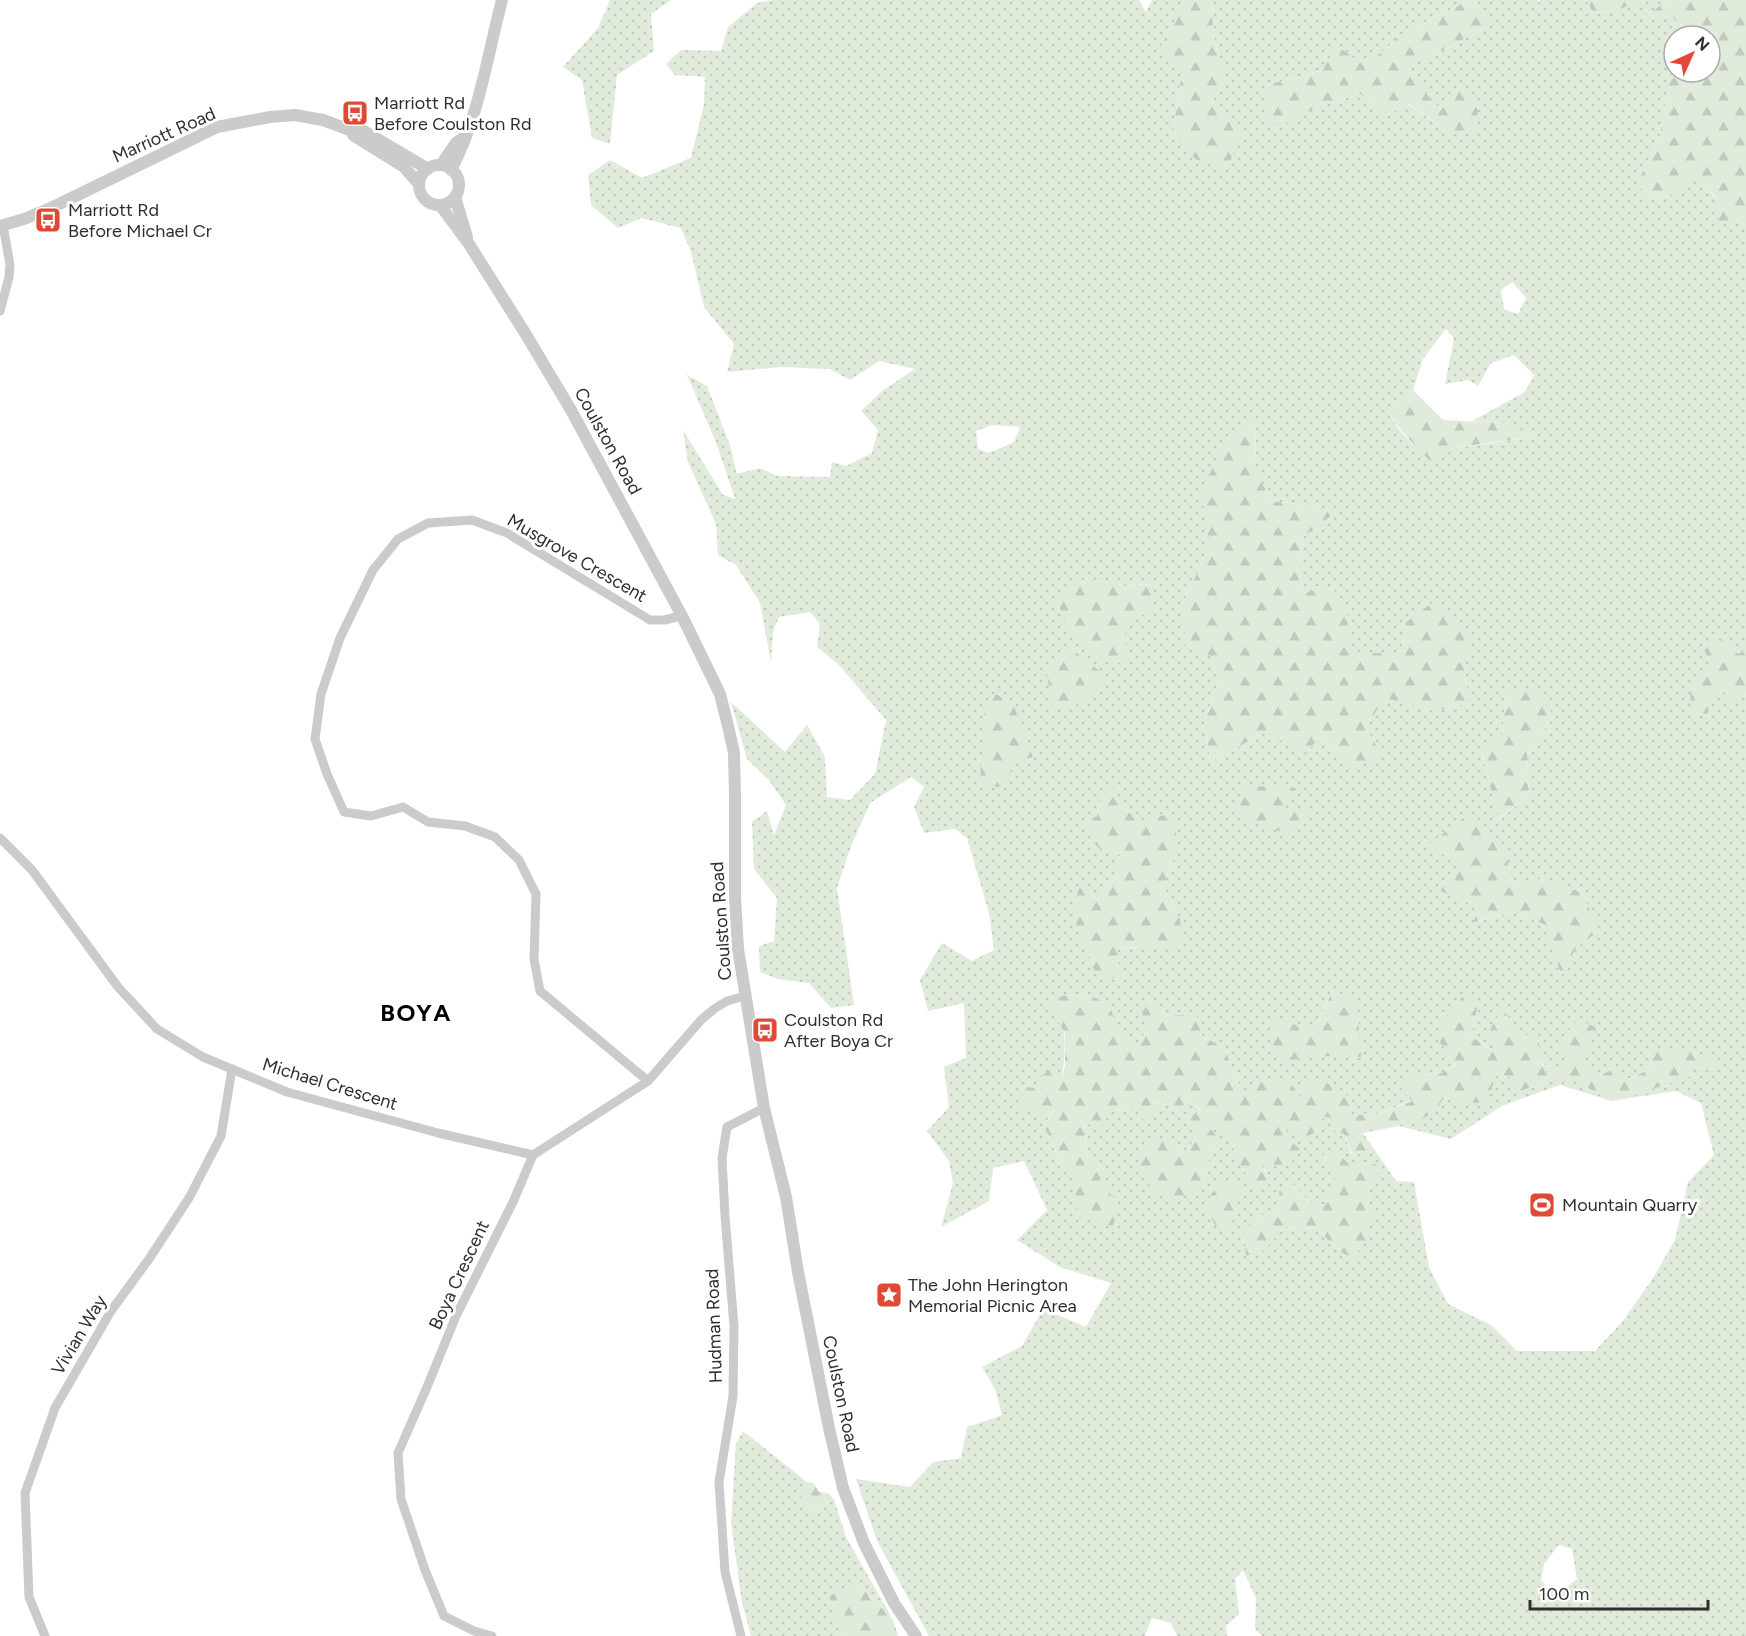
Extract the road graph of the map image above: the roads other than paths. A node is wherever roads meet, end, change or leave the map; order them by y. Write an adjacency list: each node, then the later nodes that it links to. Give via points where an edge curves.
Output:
1 (502, 0): 3 (street, via 474,115 462,149)
2 (350, 130): 4 (street, Marriott Road, via 362,130); 5 (street, Marriott Road, via 404,167); 8 (street, Marriott Road, via 295,115 217,127 51,208)
3 (446, 167): 4 (street); 6 (street, via 459,182)
4 (428, 169): 5 (street)
5 (419, 184): 7 (street, via 423,196)
6 (455, 197): 7 (street); 9 (street, Coulston Road)
7 (440, 205): 9 (street, Coulston Road)
8 (2, 226): 10 (street, via 10,266)
9 (469, 244): 11 (street, Coulston Road, via 571,410)
10 (0, 311)
11 (682, 616): 13 (street, Coulston Road, via 720,694 734,753 735,896); 15 (street, Musgrove Crescent, via 650,620 507,533 472,520 428,523 398,539 373,570 340,638 321,694 315,739 344,812 371,816 403,807 428,822 465,826 495,837 519,860 536,894 534,959 540,991)
12 (0, 838): 14 (street, Michael Crescent, via 32,870 118,987 157,1029 203,1057)
13 (745, 996): 15 (street, via 727,1001 701,1020); 16 (street, Coulston Road)
14 (232, 1069): 17 (street, Michael Crescent, via 287,1092); 18 (street, Vivian Way, via 221,1136 189,1198 111,1311 55,1408 25,1493 29,1597)
15 (648, 1081): 17 (street)
16 (764, 1108): 20 (street, Hudman Road, via 727,1127 722,1158 734,1326 733,1396 719,1482 725,1572); 21 (street, Coulston Road, via 786,1197 843,1488 864,1543 894,1603)
17 (533, 1155): 19 (street, Boya Crescent, via 456,1316 398,1453 401,1499 444,1616)
18 (45, 1636)
19 (492, 1636)
20 (741, 1636)
21 (916, 1636)

